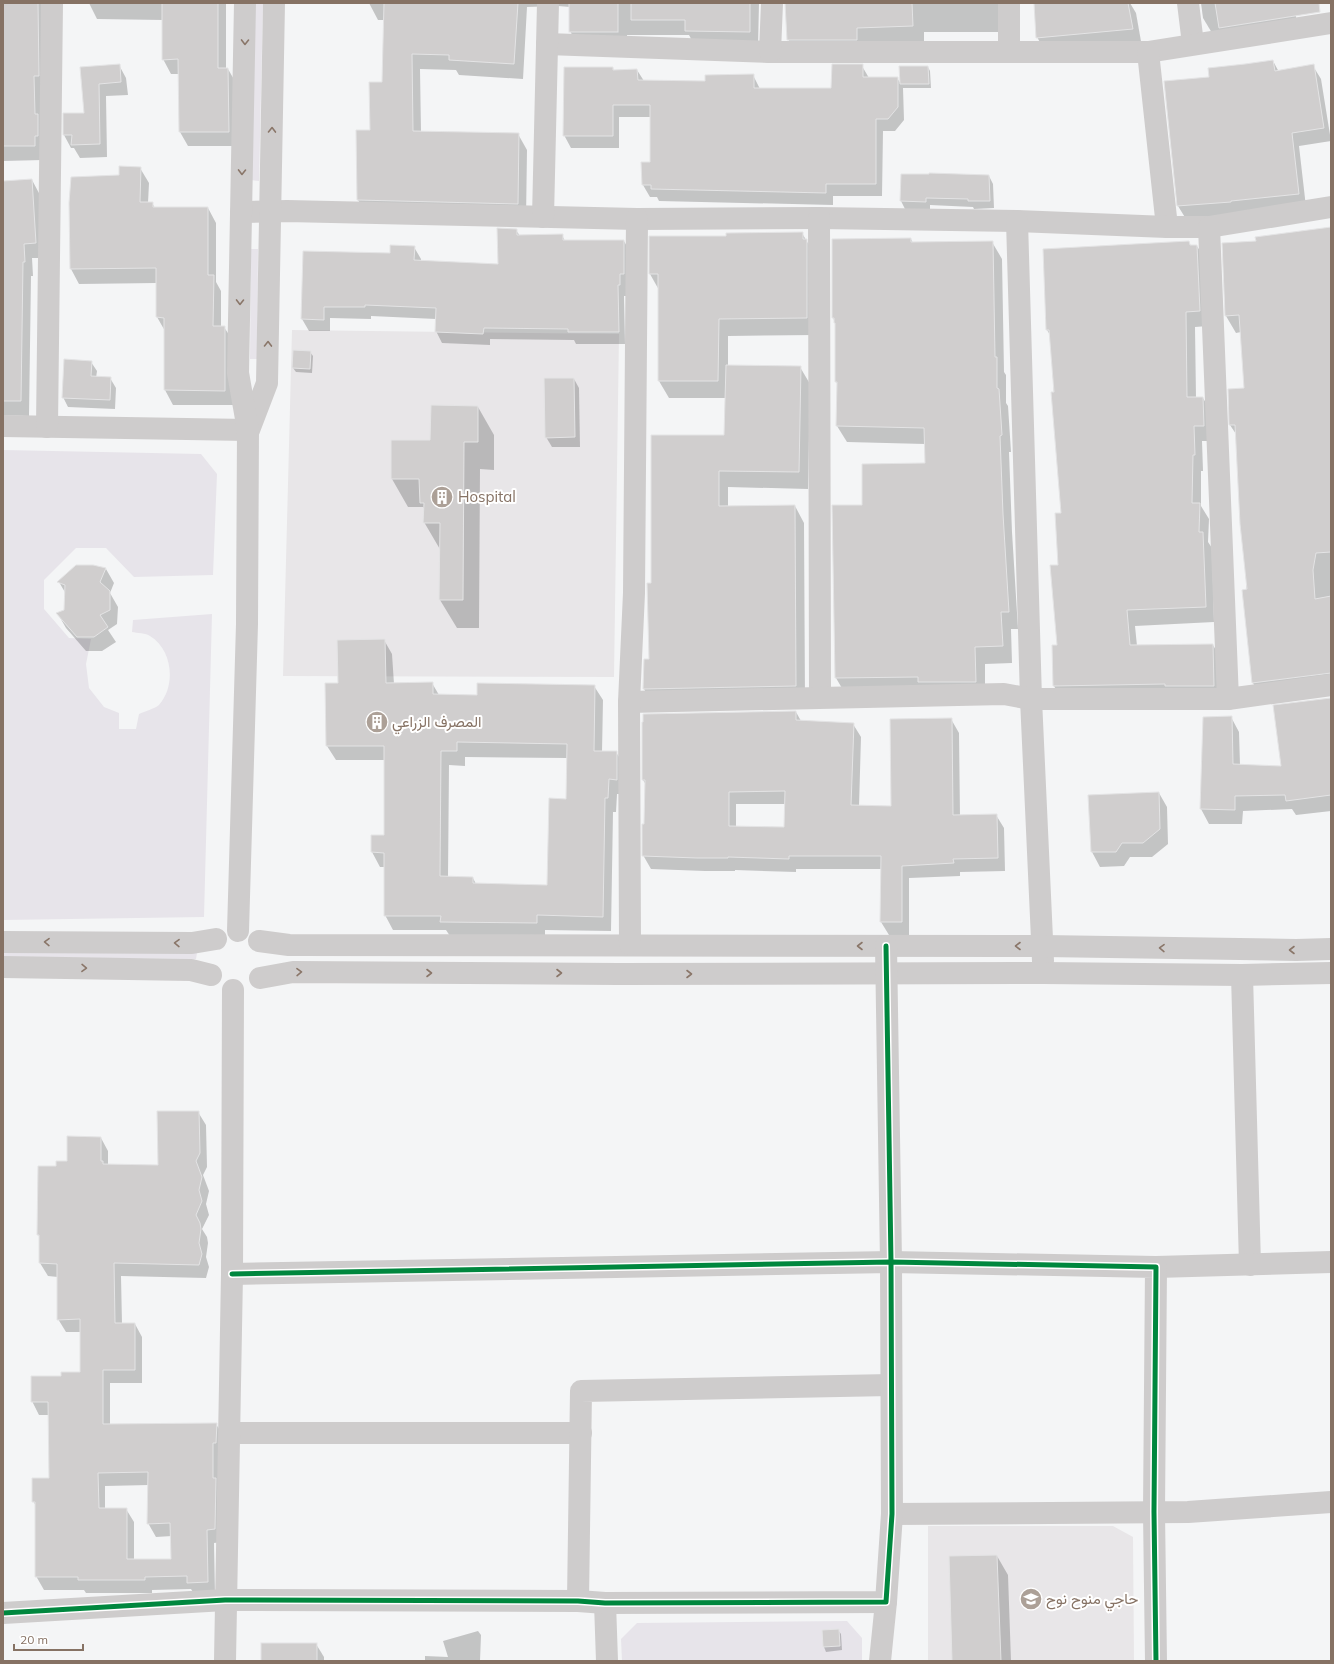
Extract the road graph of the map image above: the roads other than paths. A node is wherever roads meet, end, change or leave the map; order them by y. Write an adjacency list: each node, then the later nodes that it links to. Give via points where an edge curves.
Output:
1 (52, 3): 24 (street)
2 (246, 3): 16 (street, one-way to 16)
3 (274, 3): 15 (street, one-way to 3)
4 (548, 3): 9 (street)
5 (772, 3): 11 (street)
6 (1009, 3): 12 (street)
7 (1188, 3): 10 (street)
8 (1331, 24): 10 (street)
9 (547, 44): 11 (street); 17 (street)
10 (1193, 44): 13 (street)
11 (770, 52): 12 (street)
12 (1009, 52): 13 (street)
13 (1148, 52): 21 (street)
14 (1331, 207): 22 (street)
15 (271, 211): 16 (street); 17 (street); 25 (street, one-way to 15, via 267,383)
16 (241, 212): 25 (street, one-way to 25, via 238,373)
17 (543, 217): 19 (street)
18 (819, 218): 19 (street); 20 (street); 27 (street)
19 (637, 220): 30 (street, via 634,593)
20 (1017, 220): 21 (street); 29 (street)
21 (1167, 227): 22 (street)
22 (1210, 227): 28 (street)
23 (3, 426): 24 (street)
24 (47, 427): 25 (street)
25 (248, 430): 31 (street, via 247,624)
26 (1331, 685): 28 (street)
27 (820, 697): 29 (street, via 1004,694); 30 (street)
28 (1228, 699): 29 (street)
29 (1031, 700): 37 (street)
30 (629, 702): 35 (street)
31 (238, 931): 32 (street); 33 (street)
32 (216, 939): 34 (street, one-way to 34, via 192,944); 43 (street, via 207,960)
33 (259, 941): 35 (street, via 289,945); 45 (street, via 266,963)
34 (3, 942)
35 (630, 944): 36 (street, one-way to 35)
36 (886, 946): 37 (street, one-way to 36); 42 (street)
37 (1044, 946): 38 (street, one-way to 37); 40 (street)
38 (1331, 949)
39 (3, 967): 43 (street, one-way to 43, via 191,970)
40 (1043, 973): 42 (street); 44 (street)
41 (1331, 973): 44 (street)
42 (886, 974): 45 (street, one-way to 42, via 293,972); 47 (street)
43 (211, 975): 46 (street, via 220,985)
44 (1242, 975): 49 (street)
45 (260, 978): 46 (street, via 248,988)
46 (233, 990): 51 (street)
47 (891, 1262): 50 (street); 51 (street); 52 (street)
48 (1331, 1262): 49 (street)
49 (1250, 1265): 50 (street)
50 (1156, 1266): 56 (street)
51 (232, 1274): 53 (street)
52 (891, 1385): 54 (street, via 581,1391); 57 (street)
53 (230, 1433): 54 (street); 58 (street)
54 (581, 1433): 59 (street)
55 (1331, 1502): 56 (street)
56 (1154, 1512): 57 (street); 66 (street)
57 (892, 1514): 60 (street)
58 (225, 1600): 59 (street); 62 (street); 63 (street)
59 (578, 1601): 61 (street)
60 (886, 1602): 61 (street); 65 (street)
61 (605, 1603): 64 (street)
62 (3, 1613)
63 (225, 1661)
64 (607, 1661)
65 (880, 1661)
66 (1156, 1661)

